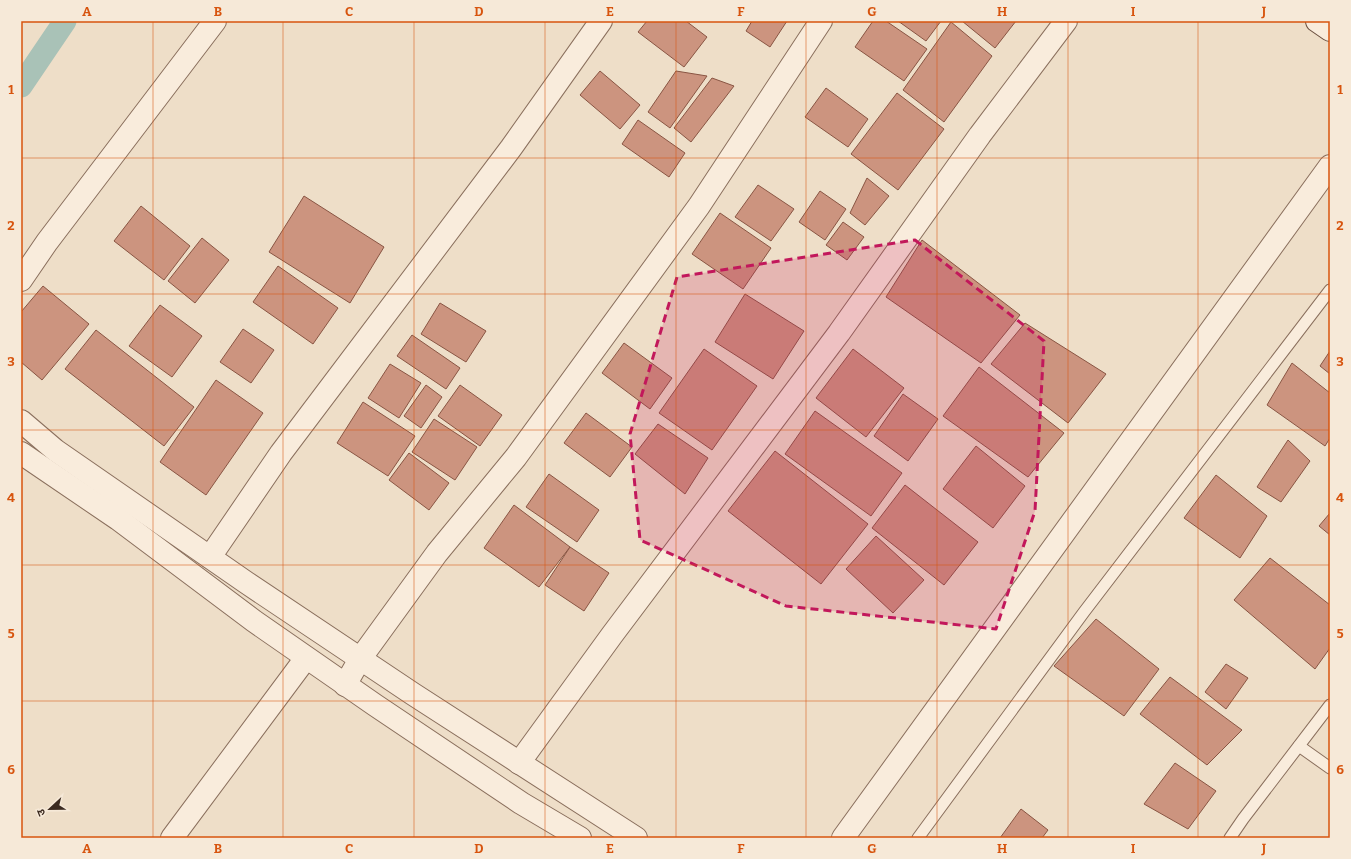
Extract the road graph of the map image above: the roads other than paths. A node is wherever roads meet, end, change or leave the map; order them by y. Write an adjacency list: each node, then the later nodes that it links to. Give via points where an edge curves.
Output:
1 (215, 21): 8 (street)
2 (601, 21): 12 (street, via 511,148 281,454)
3 (821, 21): 14 (street, via 699,206 516,457 437,553)
4 (1066, 21): 18 (street, via 980,135 839,333)
5 (1317, 21): 6 (street)
6 (1330, 30)
7 (1330, 166): 23 (street)
8 (24, 268)
9 (1330, 290): 24 (lane, via 1089,606)
10 (21, 421): 12 (street, via 55,450)
11 (21, 453): 13 (street, via 118,519)
12 (210, 557): 14 (street)
13 (306, 658): 15 (street); 20 (street)
14 (360, 658): 15 (street); 18 (street)
15 (345, 685): 21 (street, via 521,803)
16 (1330, 705): 17 (lane)
17 (1299, 746): 19 (lane); 25 (lane)
18 (519, 763): 22 (street)
19 (1330, 768)
20 (172, 838)
21 (580, 838)
22 (636, 838)
23 (843, 838)
24 (918, 838)
25 (1230, 838)

